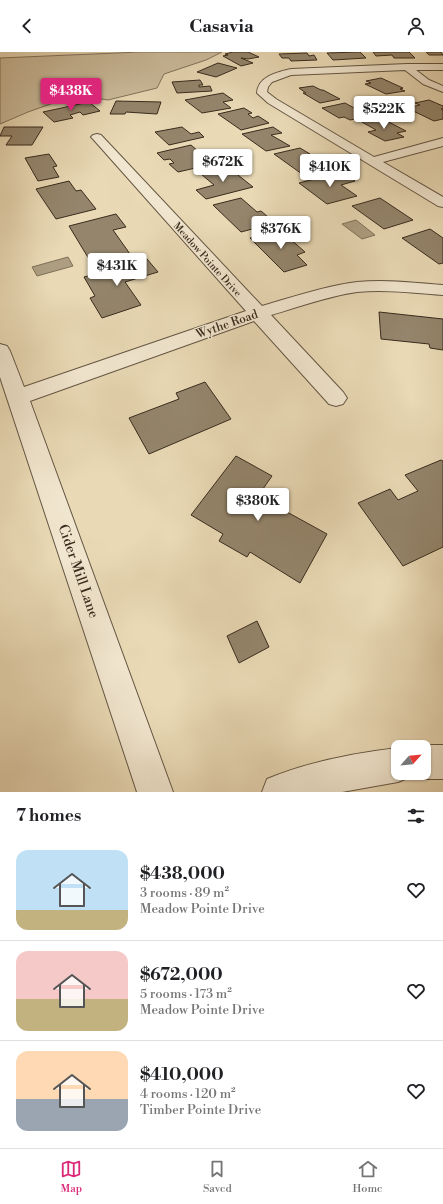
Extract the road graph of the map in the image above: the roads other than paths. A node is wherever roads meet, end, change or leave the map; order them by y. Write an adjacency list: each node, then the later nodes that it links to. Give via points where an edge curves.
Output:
1 (407, 67): 2 (street); 3 (street, via 426,82); 6 (street, via 294,72 271,79 264,83 262,88 262,93 266,97)
2 (443, 67)
3 (443, 89)
4 (97, 137): 9 (street, Meadow Pointe Drive)
5 (443, 142): 6 (street)
6 (372, 161): 7 (street)
7 (443, 203)
8 (443, 290): 9 (street, Wythe Road, via 389,286 358,287 310,297)
9 (258, 313): 11 (street, Wythe Road); 12 (street, Meadow Pointe Drive)
10 (0, 351): 11 (street, Cider Mill Lane)
11 (18, 397): 16 (street, Cider Mill Lane)
12 (336, 398)
13 (431, 762): 14 (street)
14 (443, 762)
15 (391, 766): 17 (street, via 326,778)
16 (155, 792)
17 (280, 792)

